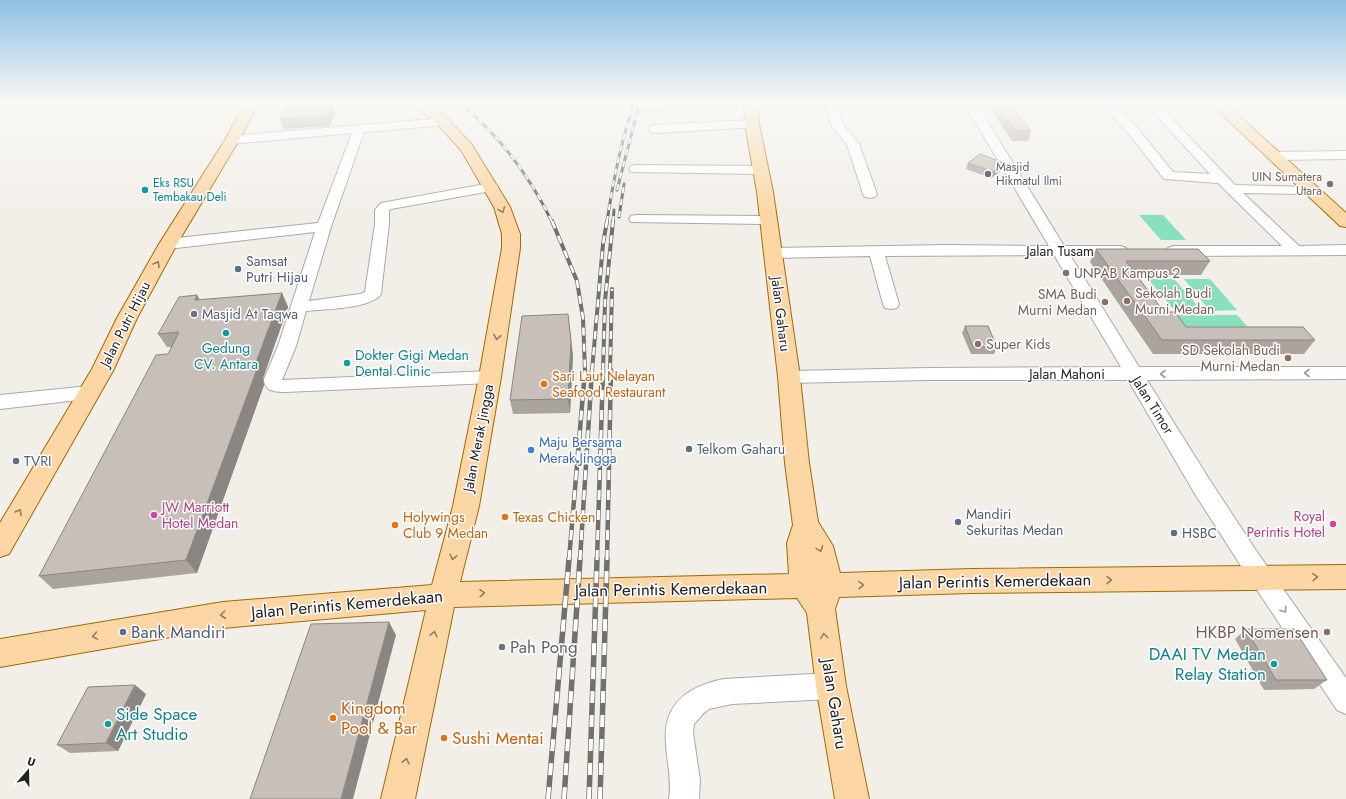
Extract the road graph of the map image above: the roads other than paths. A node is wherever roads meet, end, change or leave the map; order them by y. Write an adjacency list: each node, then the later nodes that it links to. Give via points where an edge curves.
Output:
1 (232, 140): 22 (main road, Jalan Putri Hijau)
2 (355, 140): 21 (street)
3 (460, 140): 15 (main road, Jalan Merak Jingga)
4 (755, 140): 13 (main road, Jalan Gaharu)
5 (851, 140): 17 (street)
6 (992, 140): 26 (street, Jalan Timor)
7 (1141, 140): 14 (street, via 1169,176)
8 (1186, 140): 14 (street)
9 (1257, 140): 11 (main road)
10 (1346, 155): 11 (street)
11 (1274, 156): 16 (main road)
12 (636, 169): 13 (street)
13 (761, 170): 19 (main road, Jalan Gaharu)
14 (1227, 184): 16 (street); 23 (street)
15 (491, 187): 31 (street, via 408,201 383,208 373,294 364,299); 34 (main road, Jalan Merak Jingga, one-way to 34, via 502,207 511,234 511,248)
16 (1310, 190): 20 (main road)
17 (870, 194)
18 (636, 219): 19 (street)
19 (768, 220): 29 (main road, Jalan Gaharu)
20 (1346, 222)
21 (324, 227): 22 (street); 31 (street)
22 (168, 244): 36 (main road, Jalan Putri Hijau, one-way to 22)
23 (1295, 250): 24 (street); 28 (street)
24 (1346, 250)
25 (876, 251): 26 (street, Jalan Tusam); 29 (street, Jalan Tusam); 30 (street)
26 (1059, 251): 27 (street, Jalan Tusam); 33 (street, Jalan Timor)
27 (1138, 251)
28 (1162, 251)
29 (773, 253): 35 (main road, Jalan Gaharu)
30 (892, 304)
31 (299, 307): 34 (street, via 273,379 277,386)
32 (1346, 373): 33 (street, Jalan Mahoni, one-way to 33)
33 (1133, 374): 35 (street, Jalan Mahoni); 39 (street, Jalan Timor)
34 (490, 376): 42 (main road, Jalan Merak Jingga, one-way to 42, via 466,506)
35 (789, 377): 41 (main road, Jalan Gaharu, via 806,525 800,543)
36 (89, 393): 37 (street); 38 (main road, Jalan Putri Hijau, one-way to 36)
37 (0, 402)
38 (0, 546)
39 (1256, 568): 40 (main road, Jalan Perintis Kemerdekaan, one-way to 40); 41 (main road, Jalan Perintis Kemerdekaan, one-way to 39, via 978,581); 45 (street, Jalan Timor, one-way to 45)
40 (1346, 577)
41 (818, 594): 42 (main road, Jalan Perintis Kemerdekaan, one-way to 41, via 626,591); 44 (main road, Jalan Gaharu, one-way to 41)
42 (443, 595): 43 (main road, Jalan Perintis Kemerdekaan, one-way to 43, via 223,615); 46 (main road, Jalan Merak Jingga, one-way to 42)
43 (0, 653)
44 (832, 686): 47 (street, via 742,691 713,695 699,700 685,712 680,724 680,750 686,788); 48 (main road, Jalan Gaharu)
45 (1346, 700)
46 (398, 799)
47 (684, 799)
48 (852, 799)

